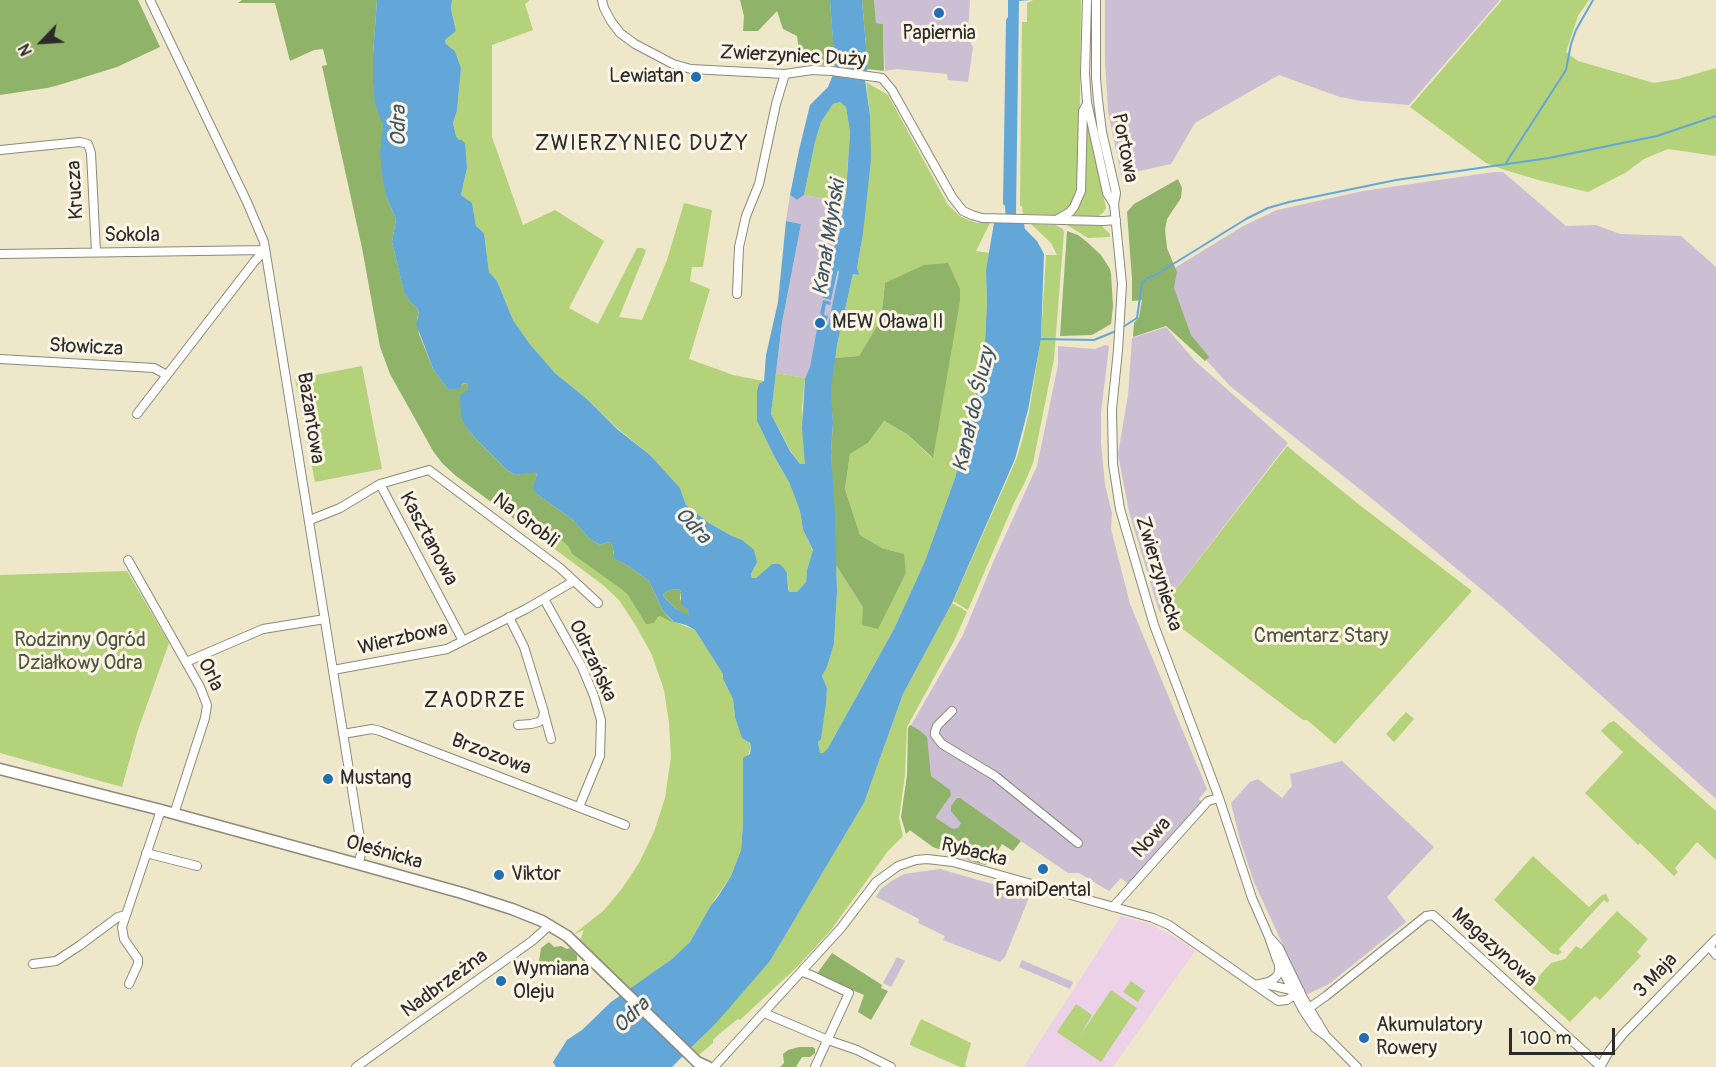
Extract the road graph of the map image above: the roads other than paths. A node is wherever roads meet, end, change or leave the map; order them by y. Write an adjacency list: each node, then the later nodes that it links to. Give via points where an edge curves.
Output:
1 (150, 0): 12 (street, Bażantowa, via 247,202)
2 (602, 0): 5 (street, Zwierzyniec Duży, via 610,21 620,33 673,64 691,69)
3 (1087, 0): 7 (street, Portowa)
4 (1096, 0): 6 (street, Portowa)
5 (785, 74): 10 (street, Zwierzyniec Duży, via 812,70 882,78 963,211 982,218); 15 (street, via 759,184 739,247)
6 (1098, 100): 7 (street, Portowa); 9 (street, Portowa, via 1116,193)
7 (1088, 102): 9 (street, Portowa, via 1107,193); 10 (street, via 1083,111 1081,191 1070,212)
8 (0, 150): 13 (street, Krucza, via 88,144)
9 (1114, 204): 11 (street, Zwierzyniecka)
10 (1058, 219): 11 (street, Zwierzyniec Duży)
11 (1116, 220): 37 (street, Zwierzyniecka, via 1122,284 1112,409 1113,464 1120,509 1154,625)
12 (265, 250): 13 (street, Sokola); 17 (street); 21 (street, Bażantowa)
13 (96, 252): 14 (street, Sokola)
14 (0, 254)
15 (737, 294)
16 (0, 359): 17 (street, Słowicza, via 154,368)
17 (167, 375): 18 (street)
18 (137, 414)
19 (429, 470): 20 (street, Kasztanowa); 23 (street, Na Grobli)
20 (380, 484): 21 (street, Kasztanowa, via 340,508); 28 (street, Kasztanowa)
21 (310, 520): 27 (street, Bażantowa)
22 (128, 560): 29 (street, Orla)
23 (574, 581): 24 (street, Wierzbowa); 25 (street, Na Grobli)
24 (544, 599): 26 (street, Wierzbowa); 38 (street, Odrzańska, via 582,668 601,720 600,756)
25 (598, 603)
26 (509, 617): 28 (street, Wierzbowa); 32 (street, via 524,647)
27 (325, 619): 29 (street, via 263,629); 30 (street, Bażantowa)
28 (463, 641): 30 (street, Wierzbowa, via 430,653)
29 (186, 662): 40 (street, Orla, via 206,700 207,710)
30 (333, 670): 34 (street, Bażantowa)
31 (952, 711): 42 (street, via 935,732 942,744 994,776)
32 (544, 712): 33 (street, via 539,722); 35 (street)
33 (518, 725)
34 (343, 734): 38 (street, Brzozowa, via 380,731); 44 (street, Bażantowa, via 362,851)
35 (551, 739)
36 (0, 769): 39 (main road, Oleśnicka)
37 (1219, 798): 46 (street, Nowa, via 1208,801); 49 (street, Zwierzyniecka, via 1244,878)
38 (579, 807): 41 (street, Brzozowa)
39 (161, 810): 40 (main road, Oleśnicka); 43 (street)
40 (174, 814): 44 (main road, Oleśnicka)
41 (625, 825)
42 (1078, 843)
43 (146, 853): 45 (street); 47 (street)
44 (358, 864): 48 (main road, Oleśnicka, via 513,909)
45 (197, 866)
46 (1113, 907): 55 (street, Rybacka, via 953,862 916,860 898,866 876,882); 57 (street, Rybacka, via 1169,925)
47 (126, 915): 53 (street, via 56,960); 56 (street, via 122,935 138,964)
48 (550, 925): 64 (street, Nadbrzeżna); 65 (main road, Oleśnicka, via 560,930 697,1062)
49 (1269, 937): 54 (street, Zwierzyniecka); 58 (street, Zwierzyniecka, via 1279,948)
50 (1716, 939): 51 (street, 3 Maja)
51 (1709, 946): 52 (street); 63 (street, 3 Maja, via 1623,1034)
52 (1716, 955)
53 (33, 964)
54 (1280, 964): 57 (street, via 1277,975); 58 (street, Zwierzyniecka)
55 (802, 972): 60 (street, Rybacka); 61 (street, via 849,993)
56 (129, 984)
57 (1259, 984): 58 (street, Rybacka); 58 (street, Rybacka, via 1278,1001 1287,1000)
58 (1296, 992): 59 (street, Zwierzyniecka)
59 (1306, 1009): 62 (street, Zwierzyniecka); 63 (street, Magazynowa, via 1432,915)
60 (764, 1013): 61 (street); 66 (street, Rybacka)
61 (828, 1040): 67 (street); 68 (street)
62 (1355, 1066)
63 (1600, 1066)
64 (356, 1067)
65 (708, 1067)
66 (714, 1067)
67 (815, 1067)
68 (891, 1067)

